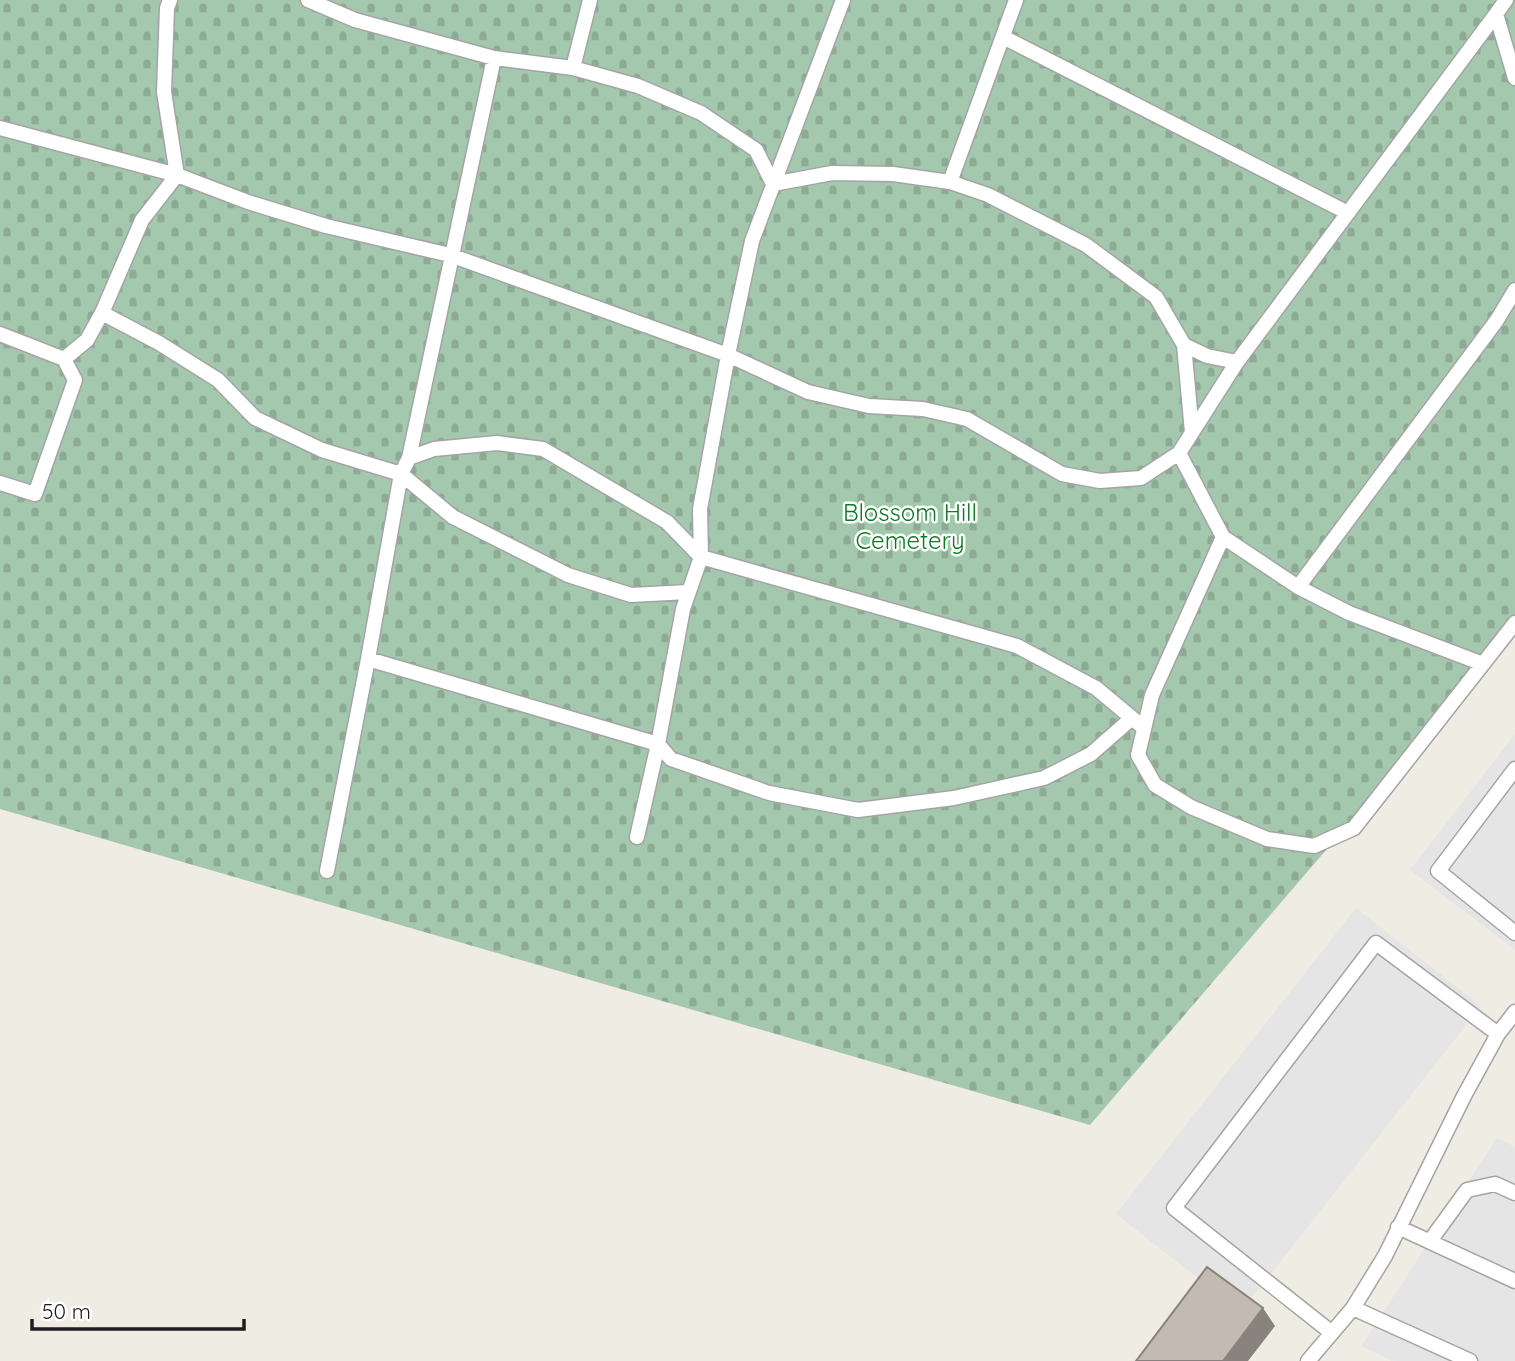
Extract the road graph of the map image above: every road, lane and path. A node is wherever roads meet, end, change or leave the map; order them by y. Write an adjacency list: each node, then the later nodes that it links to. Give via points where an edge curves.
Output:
1 (170, 0): 13 (lane, via 164,92)
2 (308, 0): 9 (lane, via 355,20)
3 (590, 0): 10 (lane)
4 (843, 0): 15 (lane)
5 (1016, 0): 8 (lane)
6 (1506, 0): 7 (lane)
7 (1496, 14): 11 (lane); 16 (lane)
8 (1003, 37): 14 (lane); 16 (lane)
9 (494, 58): 10 (lane); 17 (lane)
10 (573, 68): 15 (lane, via 638,86 701,113 757,150)
11 (1515, 78)
12 (0, 128): 13 (lane)
13 (177, 175): 17 (lane, via 326,226); 19 (lane, via 142,220)
14 (950, 182): 15 (lane, via 892,174 832,173); 21 (lane, via 988,195 1086,245 1156,297)
15 (773, 184): 22 (lane, via 752,241)
16 (1348, 213): 24 (lane)
17 (450, 255): 22 (lane); 27 (lane)
18 (1515, 290): 32 (lane)
19 (103, 311): 23 (lane, via 87,340); 28 (lane, via 218,380 255,418 322,450)
20 (0, 334): 23 (lane)
21 (1184, 345): 24 (lane); 25 (lane)
22 (728, 355): 26 (lane, via 808,392 869,406 923,409 967,419 1062,474 1100,481 1142,478); 31 (lane, via 700,509)
23 (64, 359): 29 (lane, via 75,380 35,494)
24 (1237, 362): 25 (lane)
25 (1192, 432): 26 (lane)
26 (1179, 453): 30 (lane)
27 (409, 458): 28 (lane); 31 (lane, via 434,449 497,443 543,449 667,522)
28 (401, 474): 33 (lane, via 453,517 568,575 631,595); 35 (lane)
29 (0, 482)
30 (1223, 537): 32 (lane); 38 (lane, via 1152,695)
31 (701, 557): 33 (lane); 37 (lane, via 1017,646 1096,688)
32 (1298, 587): 36 (lane, via 1349,613)
33 (688, 592): 39 (lane)
34 (1515, 622): 36 (lane)
35 (368, 660): 39 (lane); 42 (lane)
36 (1483, 664): 38 (lane, via 1354,828 1314,846 1267,838 1191,807 1155,785 1138,755)
37 (1132, 718): 38 (lane); 39 (lane, via 1091,754 1044,778 954,798 858,810 769,793 671,759)
38 (1144, 728)
39 (657, 744): 41 (lane)
40 (1515, 769): 43 (lane, via 1438,871)
41 (637, 836)
42 (327, 871)
43 (1515, 933)
44 (1515, 1012): 45 (lane)
45 (1498, 1034): 47 (lane); 51 (lane, via 1376,943 1174,1209)
46 (1515, 1193): 48 (lane, via 1495,1184 1467,1190)
47 (1398, 1227): 48 (lane); 50 (lane)
48 (1430, 1241): 49 (lane)
49 (1515, 1281)
50 (1353, 1308): 51 (lane); 53 (lane)
51 (1332, 1333): 52 (lane)
52 (1308, 1361)
53 (1470, 1361)

